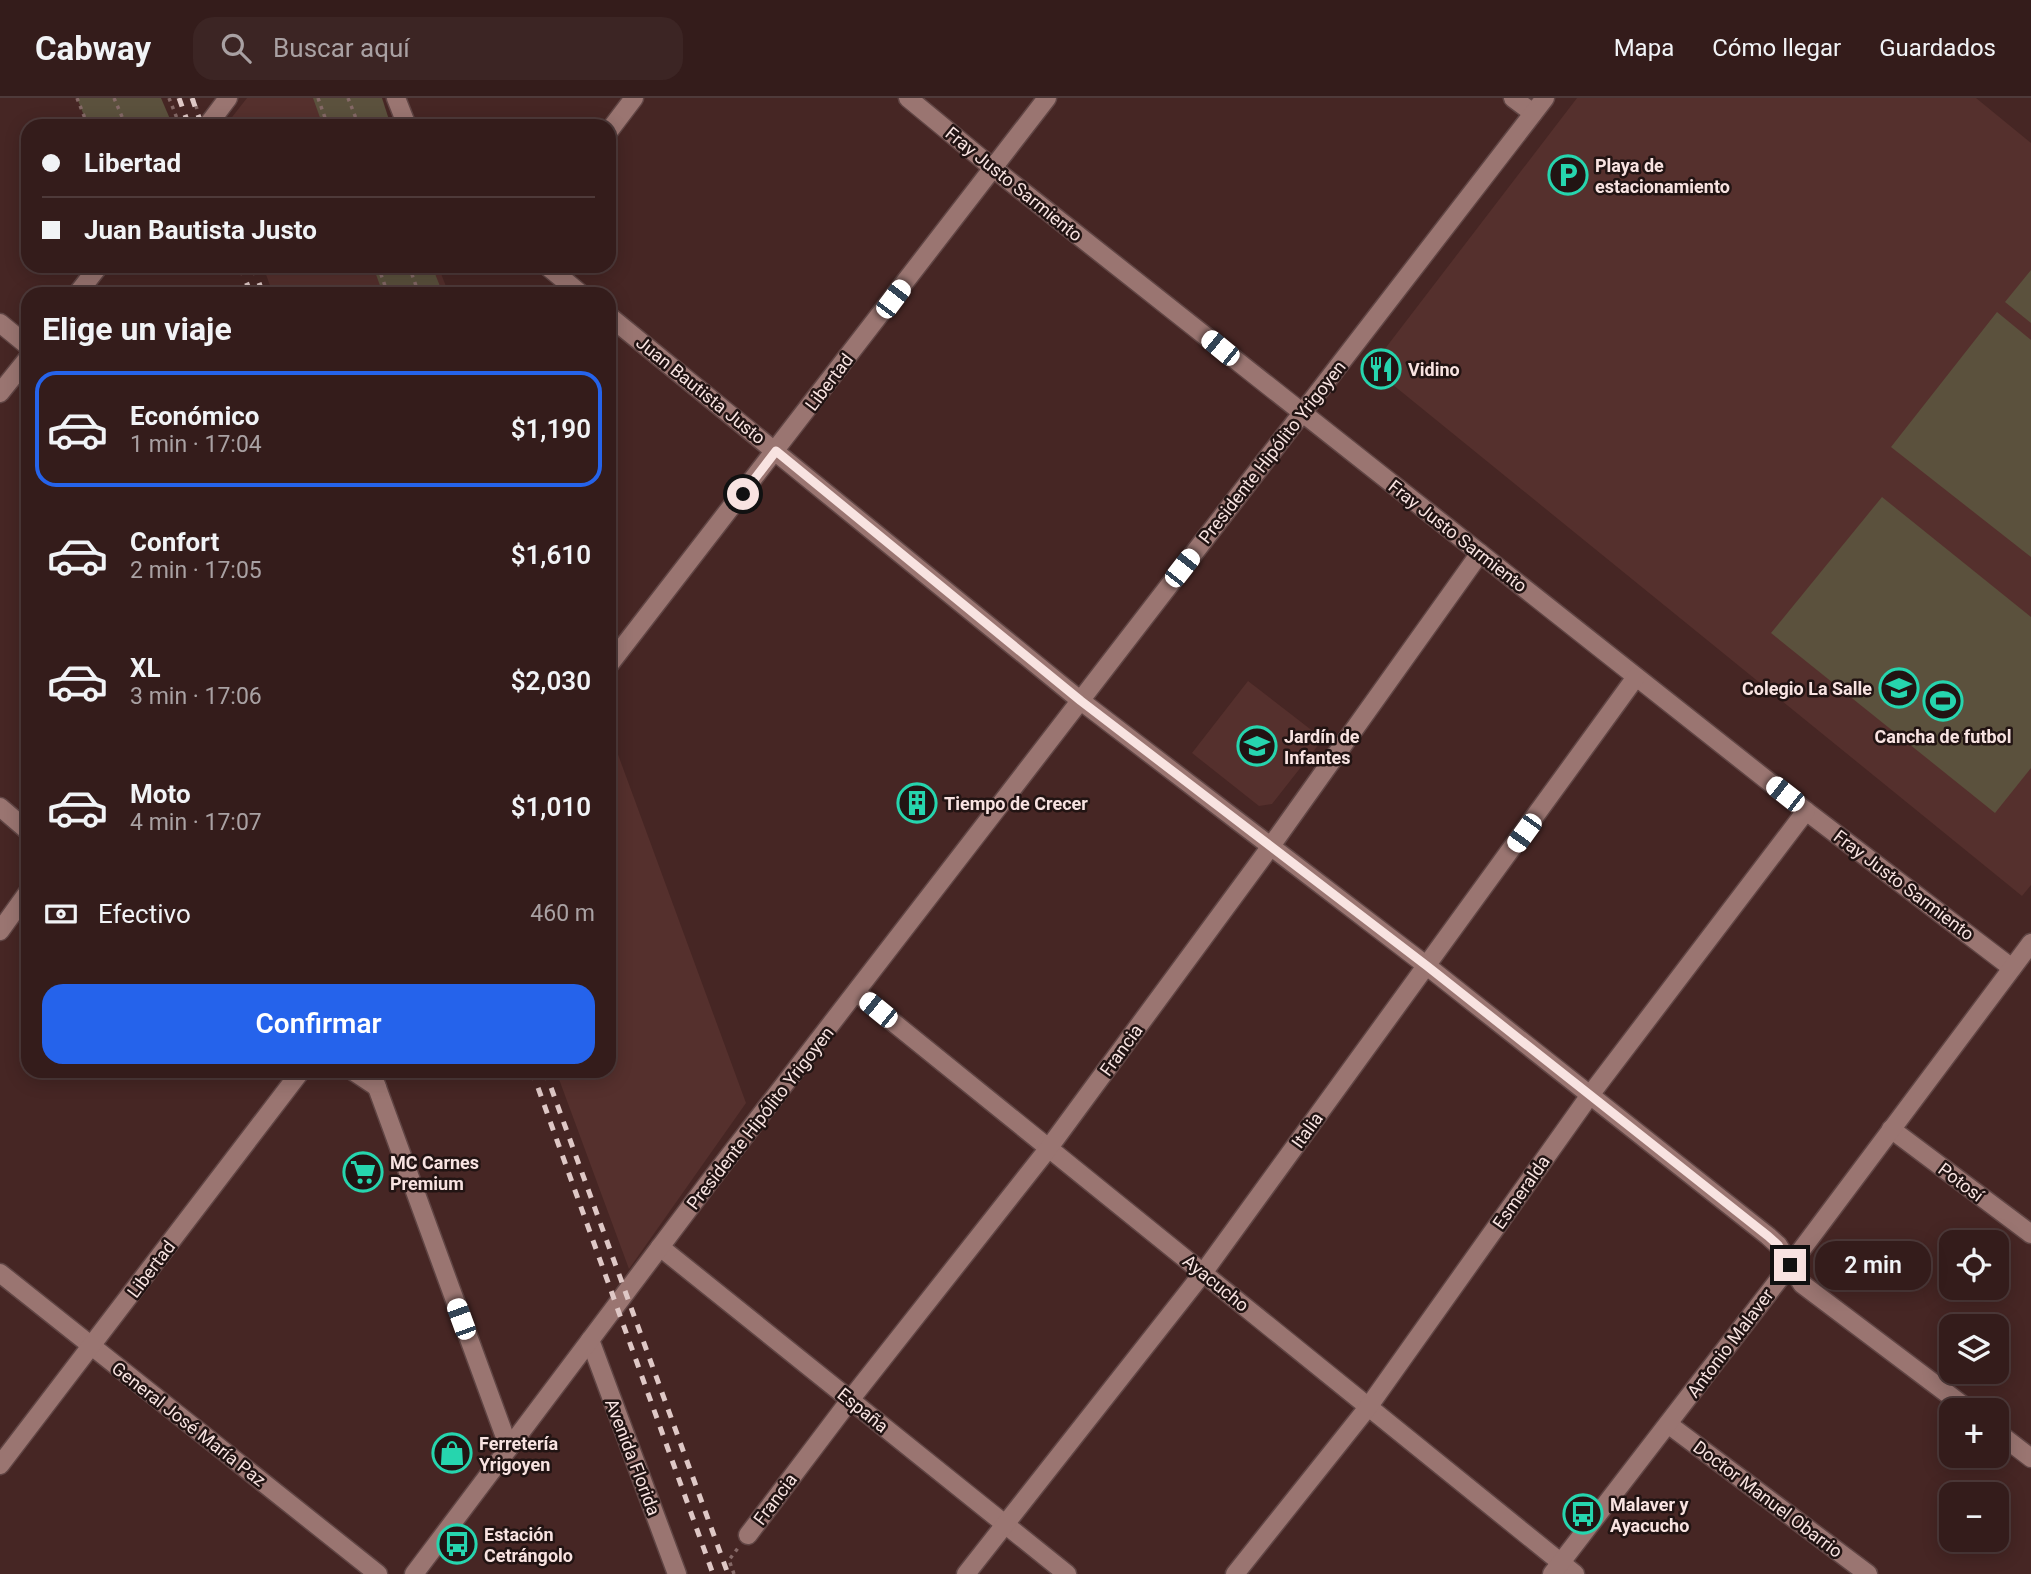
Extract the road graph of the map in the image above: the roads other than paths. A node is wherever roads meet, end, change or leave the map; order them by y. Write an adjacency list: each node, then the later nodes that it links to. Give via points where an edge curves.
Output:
1 (228, 98): 9 (street)
2 (396, 98): 10 (street)
3 (635, 98): 11 (street)
4 (908, 98): 12 (street, Fray Justo Sarmiento)
5 (1047, 98): 12 (street, Libertad)
6 (1513, 98): 8 (street)
7 (1545, 98): 8 (street, Presidente Hipólito Yrigoyen)
8 (1533, 113): 20 (street, Presidente Hipólito Yrigoyen)
9 (212, 119)
10 (404, 119)
11 (616, 122)
12 (993, 168): 20 (street, Fray Justo Sarmiento); 21 (street, Libertad)
13 (556, 273): 14 (street)
14 (572, 287)
15 (616, 322): 21 (street, Juan Bautista Justo)
16 (0, 323): 17 (street)
17 (21, 340)
18 (21, 367): 19 (street)
19 (0, 393)
20 (1302, 413): 22 (street, Fray Justo Sarmiento); 25 (street, Presidente Hipólito Yrigoyen)
21 (776, 451): 23 (street, Libertad); 25 (street, Juan Bautista Justo)
22 (1480, 553): 24 (street, Fray Justo Sarmiento); 29 (street, Francia)
23 (616, 656)
24 (1636, 677): 27 (street, Fray Justo Sarmiento); 33 (street, Italia)
25 (1081, 701): 29 (street, Juan Bautista Justo); 35 (street, Presidente Hipólito Yrigoyen)
26 (0, 807): 28 (street)
27 (1806, 811): 34 (street, Fray Justo Sarmiento); 38 (street, Esmeralda)
28 (21, 825)
29 (1271, 846): 33 (street, Juan Bautista Justo); 40 (street, Francia)
30 (21, 902): 31 (street)
31 (0, 931)
32 (2031, 943): 34 (street, Antonio Malaver)
33 (1427, 966): 38 (street, Juan Bautista Justo); 45 (street, Italia)
34 (2012, 968): 39 (street, Antonio Malaver)
35 (857, 993): 40 (street, Ayacucho); 42 (street, Presidente Hipólito Yrigoyen)
36 (296, 1078): 47 (street, Libertad)
37 (374, 1079): 53 (street)
38 (1590, 1095): 43 (street, Juan Bautista Justo, via 1778,1245); 50 (street, Esmeralda)
39 (1891, 1129): 41 (street, Potosí); 43 (street, Antonio Malaver)
40 (1048, 1149): 45 (street, Ayacucho); 49 (street, Francia)
41 (2031, 1234)
42 (660, 1247): 46 (street, Presidente Hipólito Yrigoyen); 49 (street, España)
43 (1790, 1265): 48 (street, Juan Bautista Justo, via 1802,1284); 51 (street, Antonio Malaver)
44 (0, 1273): 47 (street, General José María Paz)
45 (1203, 1273): 50 (street, Ayacucho); 56 (street, Italia)
46 (590, 1340): 53 (street, Presidente Hipólito Yrigoyen); 61 (street, Avenida Florida)
47 (92, 1347): 55 (street, Libertad); 59 (street, General José María Paz)
48 (1953, 1398)
49 (850, 1400): 56 (street, España); 57 (street, Francia)
50 (1368, 1406): 58 (street, Ayacucho); 64 (street, Esmeralda)
51 (1668, 1424): 58 (street, Antonio Malaver); 65 (street, Doctor Manuel Obarrio)
52 (2009, 1441): 54 (street)
53 (509, 1448): 60 (street, Presidente Hipólito Yrigoyen)
54 (2031, 1458)
55 (0, 1465)
56 (1004, 1524): 62 (street, Italia); 63 (street, España)
57 (748, 1535)
58 (1563, 1570)
59 (378, 1574)
60 (414, 1574)
61 (677, 1574)
62 (967, 1574)
63 (1067, 1574)
64 (1235, 1574)
65 (1867, 1574)

